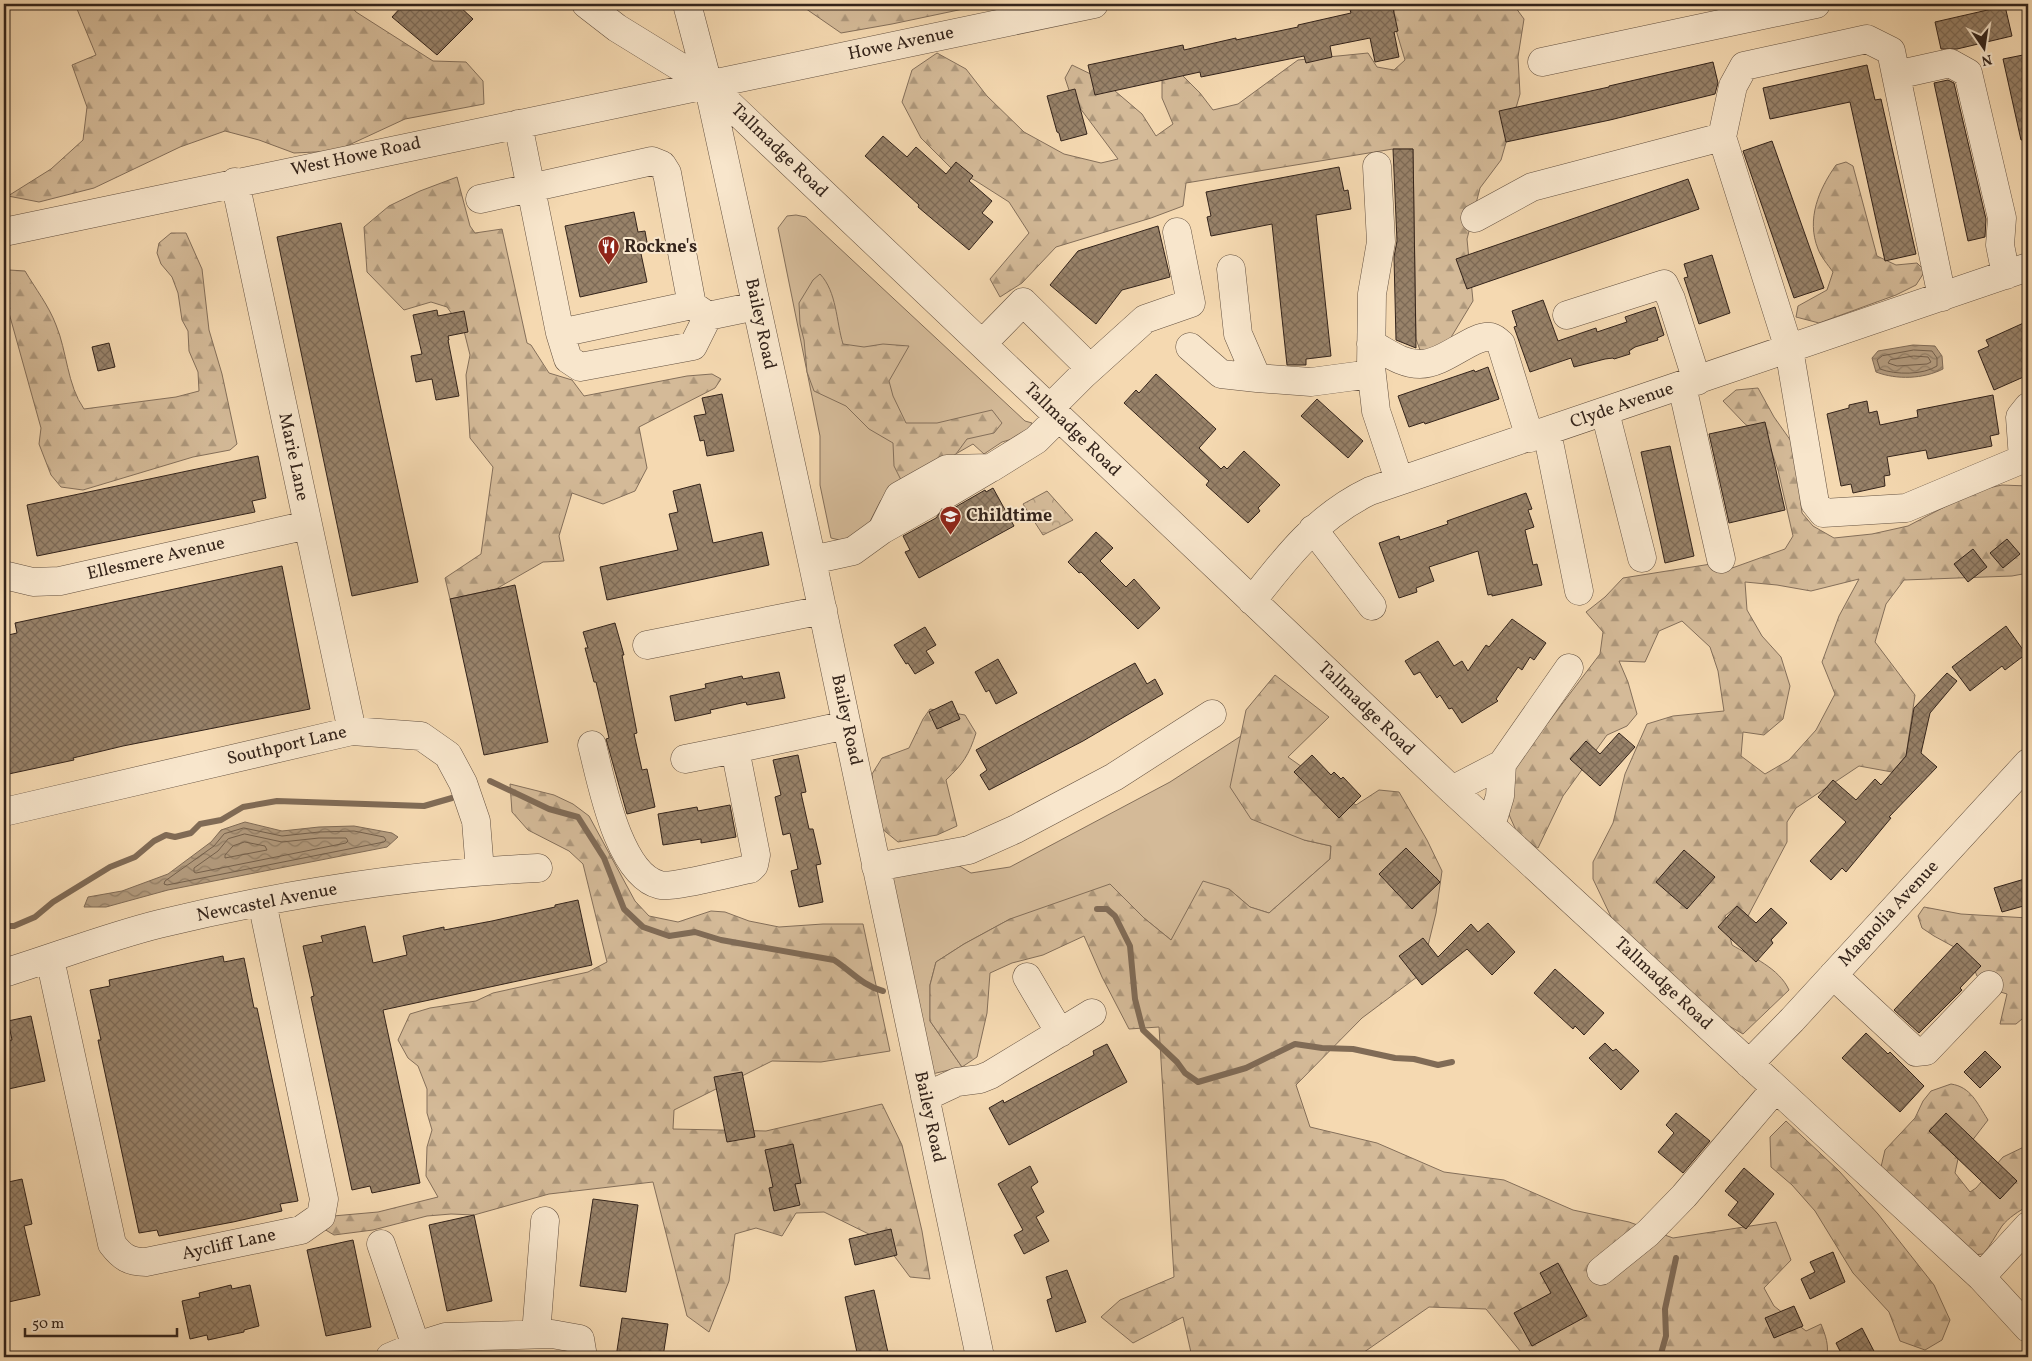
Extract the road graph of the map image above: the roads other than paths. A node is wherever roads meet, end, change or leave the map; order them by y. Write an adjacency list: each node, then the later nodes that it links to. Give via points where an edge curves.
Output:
1 (586, 4): 8 (street, Tallmadge Road, via 616,28)
2 (687, 4): 8 (street, Bailey Road)
3 (1094, 4): 8 (street, Howe Avenue)
4 (1816, 4): 5 (street)
5 (1756, 10): 6 (street)
6 (1542, 62)
7 (1896, 75): 10 (street, via 1891,51 1867,39 1744,66 1733,86); 19 (street, via 1950,63 1968,73 2002,218 2000,245); 20 (street)
8 (708, 84): 9 (street, West Howe Road); 21 (street, Bailey Road); 25 (street, Tallmadge Road)
9 (518, 124): 12 (street, West Howe Road); 13 (street)
10 (1722, 137): 15 (street, via 1532,187); 28 (street)
11 (1378, 166): 26 (street, via 1381,242 1372,294)
12 (236, 182): 16 (street, West Howe Road); 39 (street, Marie Lane)
13 (530, 188): 14 (street); 22 (street, via 652,161 662,165); 24 (street)
14 (480, 199)
15 (1475, 218)
16 (4, 232)
17 (1176, 232): 29 (street, via 1191,303 1145,319)
18 (1231, 270): 31 (street, via 1238,334)
19 (2017, 271): 20 (street, Clyde Avenue)
20 (1942, 297): 28 (street, Clyde Avenue)
21 (756, 306): 22 (street); 44 (street, Bailey Road)
22 (700, 310): 24 (street); 24 (street, via 693,346 580,367 568,359)
23 (1567, 315): 32 (street, via 1664,284 1671,299)
24 (560, 333)
25 (982, 344): 29 (street, via 1023,302); 35 (street, Tallmadge Road)
26 (1371, 344): 30 (street); 36 (street, via 1400,361 1422,364 1442,359 1484,337 1495,338 1501,344)
27 (1190, 347): 31 (street, via 1221,374)
28 (1789, 349): 32 (street, Clyde Avenue); 33 (street, via 1815,503 1824,513 1906,508 2022,459 2020,417)
29 (1090, 368): 35 (street)
30 (1371, 374): 31 (street, via 1311,382); 38 (street, via 1376,411)
31 (1257, 378)
32 (1689, 383): 34 (street, Clyde Avenue); 43 (street)
33 (2028, 407)
34 (1605, 412): 36 (street, Clyde Avenue); 42 (street)
35 (1054, 413): 37 (street, via 1036,440); 47 (street, Tallmadge Road)
36 (1538, 435): 38 (street, Clyde Avenue); 46 (street)
37 (991, 468): 41 (street); 41 (street, via 947,469 899,496)
38 (1399, 480): 40 (street, Clyde Avenue, via 1350,501)
39 (308, 525): 45 (street, Ellesmere Avenue, via 60,580 33,582); 54 (street, Marie Lane)
40 (1313, 529): 47 (street, Clyde Avenue, via 1280,564); 48 (street)
41 (882, 530): 44 (street, via 853,551)
42 (1642, 558)
43 (1721, 559)
44 (812, 560): 49 (street, Bailey Road)
45 (4, 575)
46 (1579, 591)
47 (1252, 601): 60 (street, Tallmadge Road)
48 (1372, 606)
49 (823, 610): 50 (street); 53 (street, Bailey Road)
50 (647, 645)
51 (1569, 668): 59 (street)
52 (1212, 714): 63 (street, via 1114,776 1016,829 969,850)
53 (847, 725): 56 (street); 63 (street, Bailey Road)
54 (352, 730): 61 (street, Southport Lane); 65 (street, Southport Lane, via 421,736 448,755 476,821)
55 (592, 745): 56 (street, via 620,840 638,869 661,886 754,865 756,855)
56 (735, 749): 57 (street)
57 (685, 759)
58 (2028, 763): 69 (street, Magnolia Avenue)
59 (1502, 764): 60 (street); 62 (street, via 1500,796)
60 (1452, 790): 62 (street, Tallmadge Road)
61 (4, 812)
62 (1491, 826): 74 (street, Tallmadge Road)
63 (876, 867): 76 (street, Bailey Road)
64 (538, 868): 65 (street, Newcastel Avenue)
65 (480, 871): 66 (street, Newcastel Avenue)
66 (262, 902): 67 (street, Newcastel Avenue, via 158,924); 67 (street, Aycliff Lane, via 324,1199 321,1216 301,1230 146,1262 134,1262 121,1256 112,1244)
67 (50, 959): 68 (street, Newcastel Avenue)
68 (4, 973)
69 (1833, 975): 71 (street, via 1916,1052 1926,1051); 74 (street, Magnolia Avenue)
70 (1028, 977): 73 (street)
71 (1989, 985)
72 (1092, 1014): 73 (street)
73 (1060, 1032): 76 (street, via 980,1079 958,1082)
74 (1749, 1064): 75 (street, Tallmadge Road)
75 (1775, 1089): 80 (street, via 1684,1196 1648,1233); 81 (street, Tallmadge Road)
76 (925, 1097): 87 (street, Bailey Road)
77 (545, 1221): 83 (street)
78 (2028, 1226): 81 (street)
79 (381, 1244): 84 (street)
80 (1601, 1271)
81 (1981, 1278): 82 (street, Tallmadge Road)
82 (2028, 1328)
83 (536, 1334): 84 (street, via 446,1337); 86 (street, via 580,1339)
84 (419, 1352): 85 (street)
85 (390, 1357)
86 (583, 1357)
87 (980, 1357)

